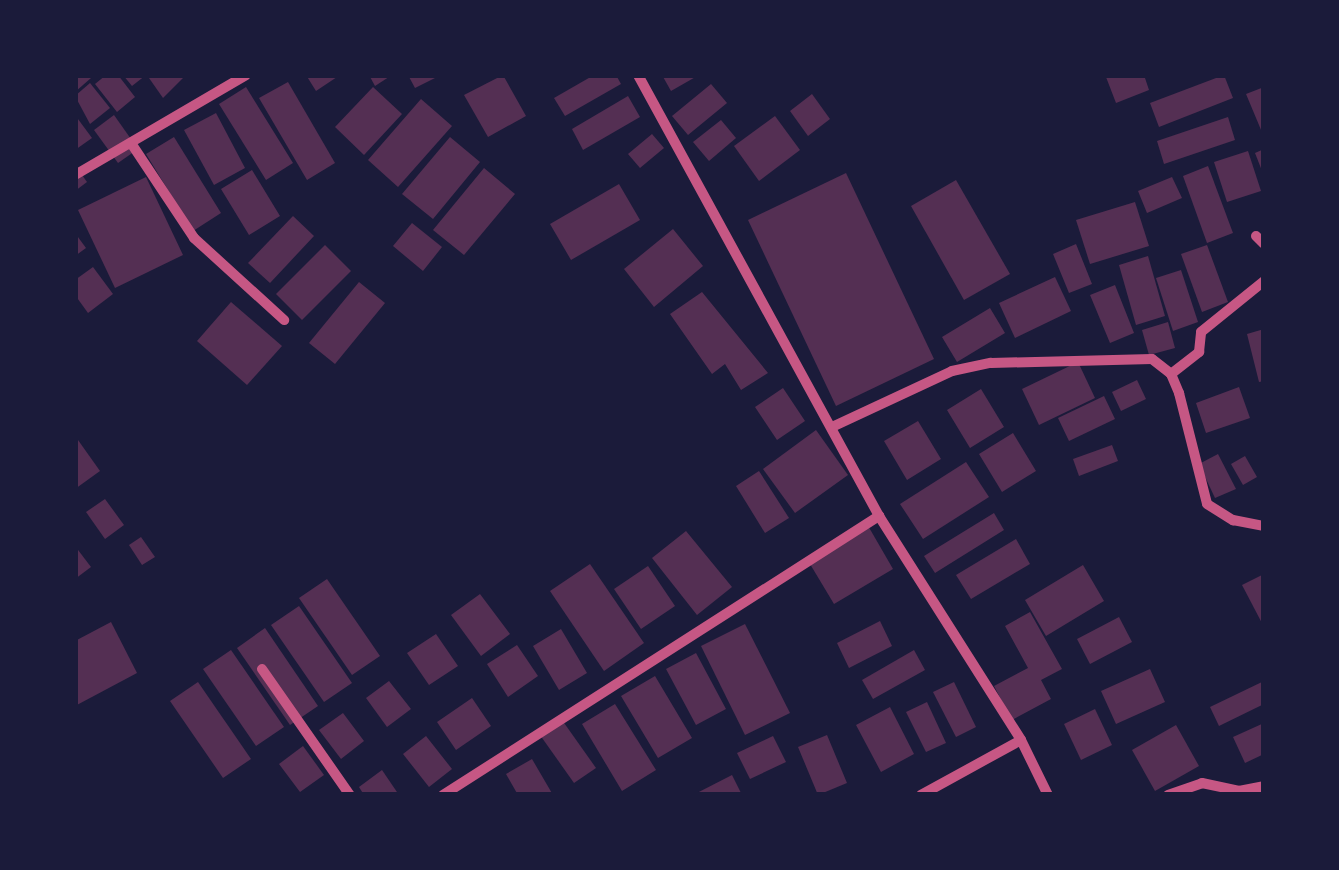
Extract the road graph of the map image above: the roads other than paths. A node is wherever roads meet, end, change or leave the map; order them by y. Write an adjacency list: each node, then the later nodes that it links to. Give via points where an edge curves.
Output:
1 (246, 75): 3 (street)
2 (638, 75): 8 (street)
3 (131, 143): 4 (street); 6 (street, via 194,238)
4 (75, 175)
5 (1264, 281): 7 (street, via 1215,318 1192,361)
6 (284, 320)
7 (1171, 374): 8 (street, via 1152,359 1124,357 991,363 952,371); 10 (street, via 1207,504 1233,520)
8 (832, 426): 9 (street)
9 (879, 516): 12 (street); 16 (street)
10 (1264, 526)
11 (262, 669): 15 (street)
12 (1021, 740): 17 (street); 18 (street)
13 (1264, 786): 14 (street)
14 (1230, 792): 19 (street, via 1202,783)
15 (350, 795)
16 (443, 795)
17 (921, 795)
18 (1048, 795)
19 (1168, 795)

